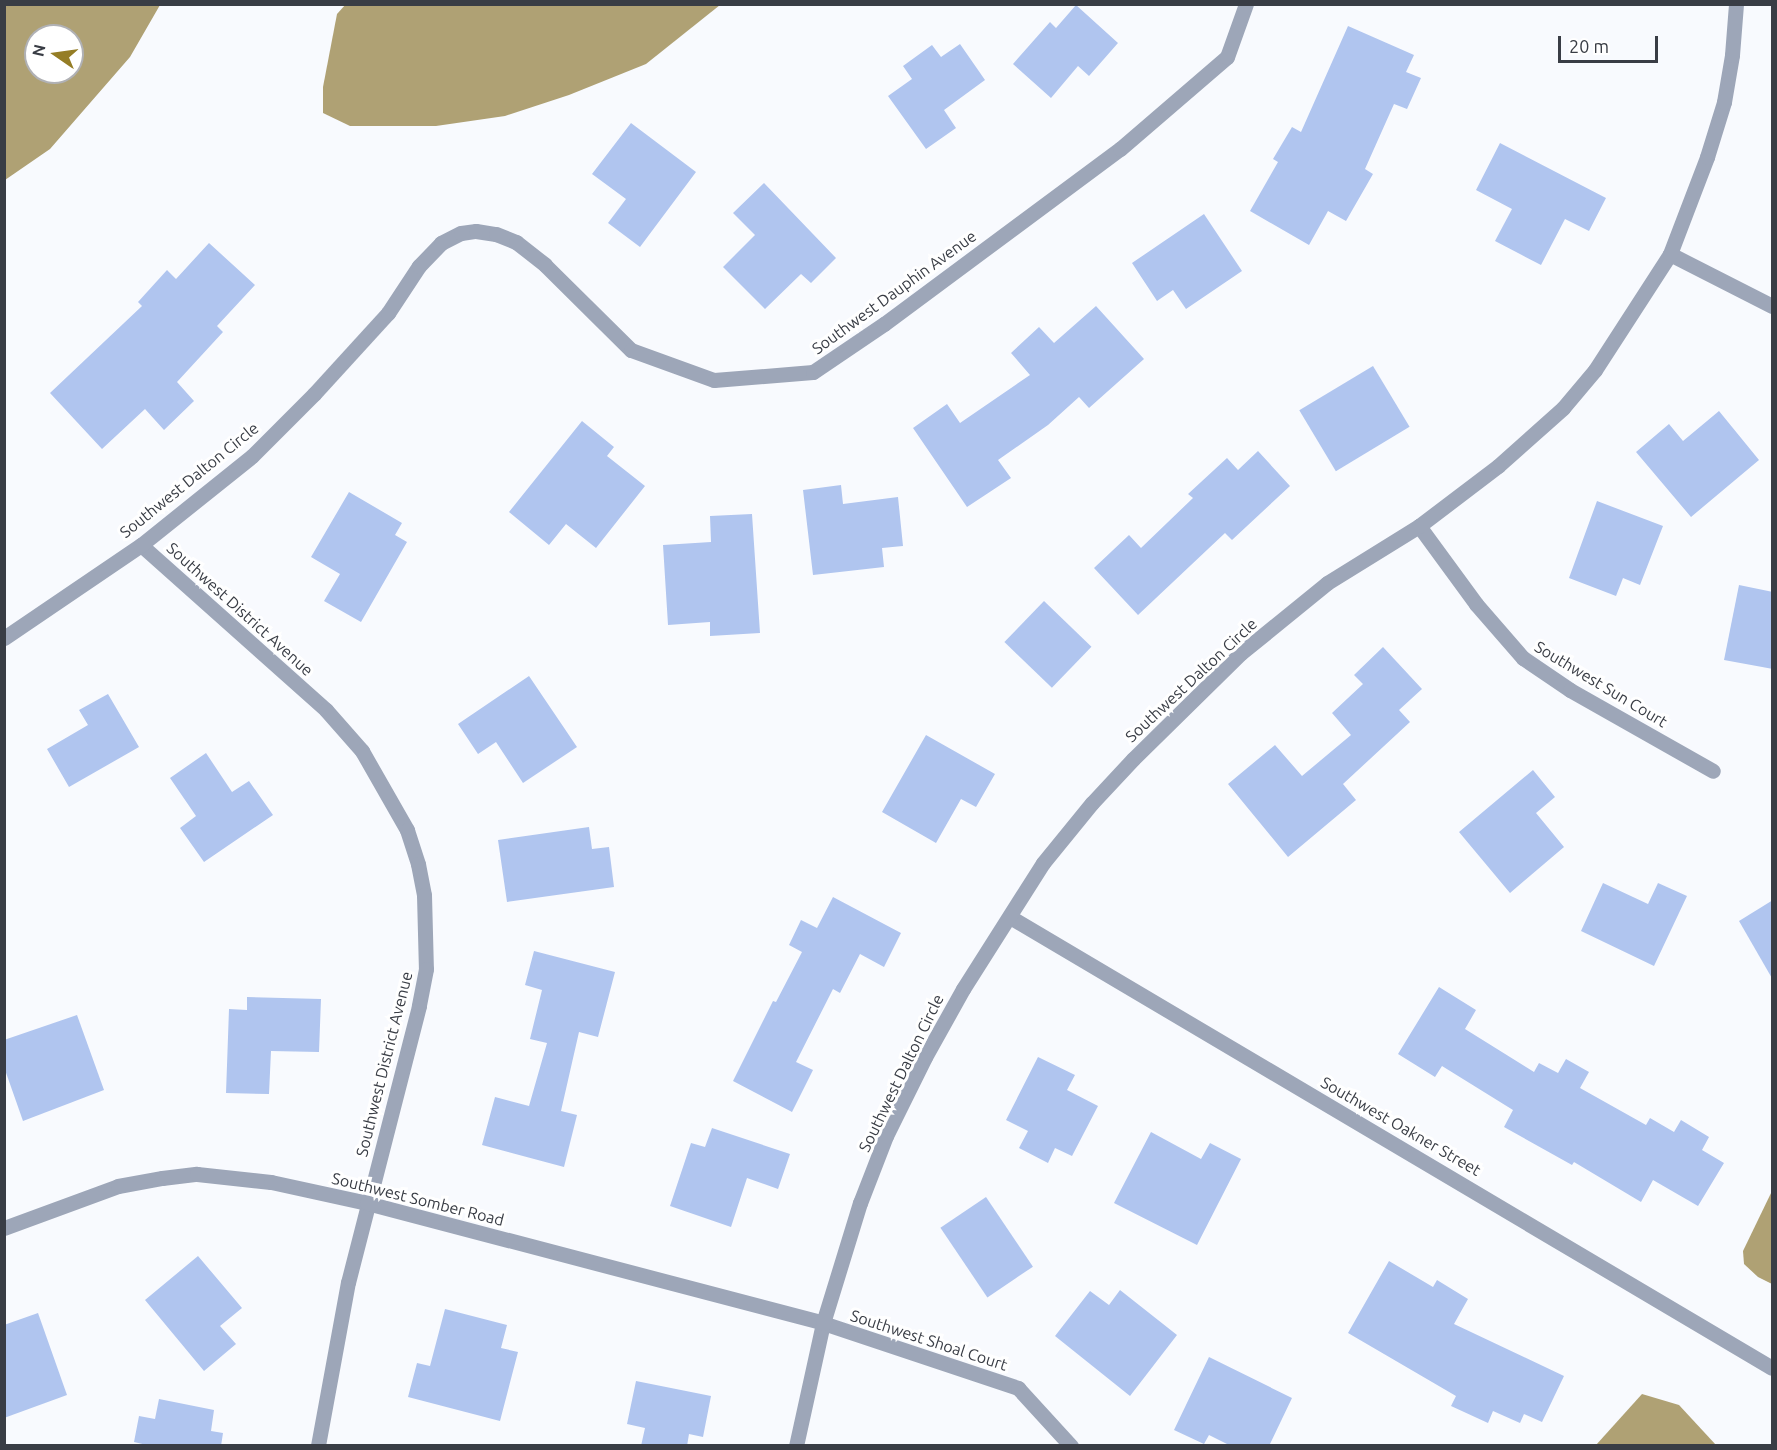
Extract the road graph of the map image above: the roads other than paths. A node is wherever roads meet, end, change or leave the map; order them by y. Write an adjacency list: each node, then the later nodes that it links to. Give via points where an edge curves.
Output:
1 (1246, 4): 3 (street, Southwest Dauphin Avenue, via 1227,57 1120,149 813,372 714,380 631,350 545,265 516,242)
2 (1736, 4): 4 (street, Southwest Dalton Circle, via 1724,102)
3 (476, 231): 7 (street, Southwest Dalton Circle, via 441,243 419,266 388,313 314,394 252,456)
4 (1670, 254): 5 (street); 6 (street, Southwest Dalton Circle, via 1595,370 1563,408 1498,466)
5 (1773, 306)
6 (1419, 526): 9 (street, Southwest Sun Court, via 1476,604 1523,658 1570,690); 10 (street, Southwest Dalton Circle, via 1328,583 1241,653 1192,699 1092,803 1043,863)
7 (141, 545): 8 (street, Southwest Dalton Circle); 11 (street, Southwest District Avenue, via 326,710 362,751 407,830 415,853 424,895 426,969)
8 (4, 638)
9 (1713, 771)
10 (1010, 916): 13 (street, Southwest Dalton Circle, via 963,989 886,1136 860,1203); 14 (street, Southwest Oakner Street)
11 (367, 1203): 12 (street, Southwest Somber Road, via 271,1182 197,1174 118,1186); 13 (street, Southwest Somber Road); 15 (street, Southwest District Avenue, via 348,1282)
12 (4, 1228)
13 (823, 1323): 16 (street, Southwest Dalton Circle); 17 (street, Southwest Shoal Court, via 1018,1388)
14 (1773, 1368)
15 (318, 1446)
16 (796, 1446)
17 (1071, 1446)

